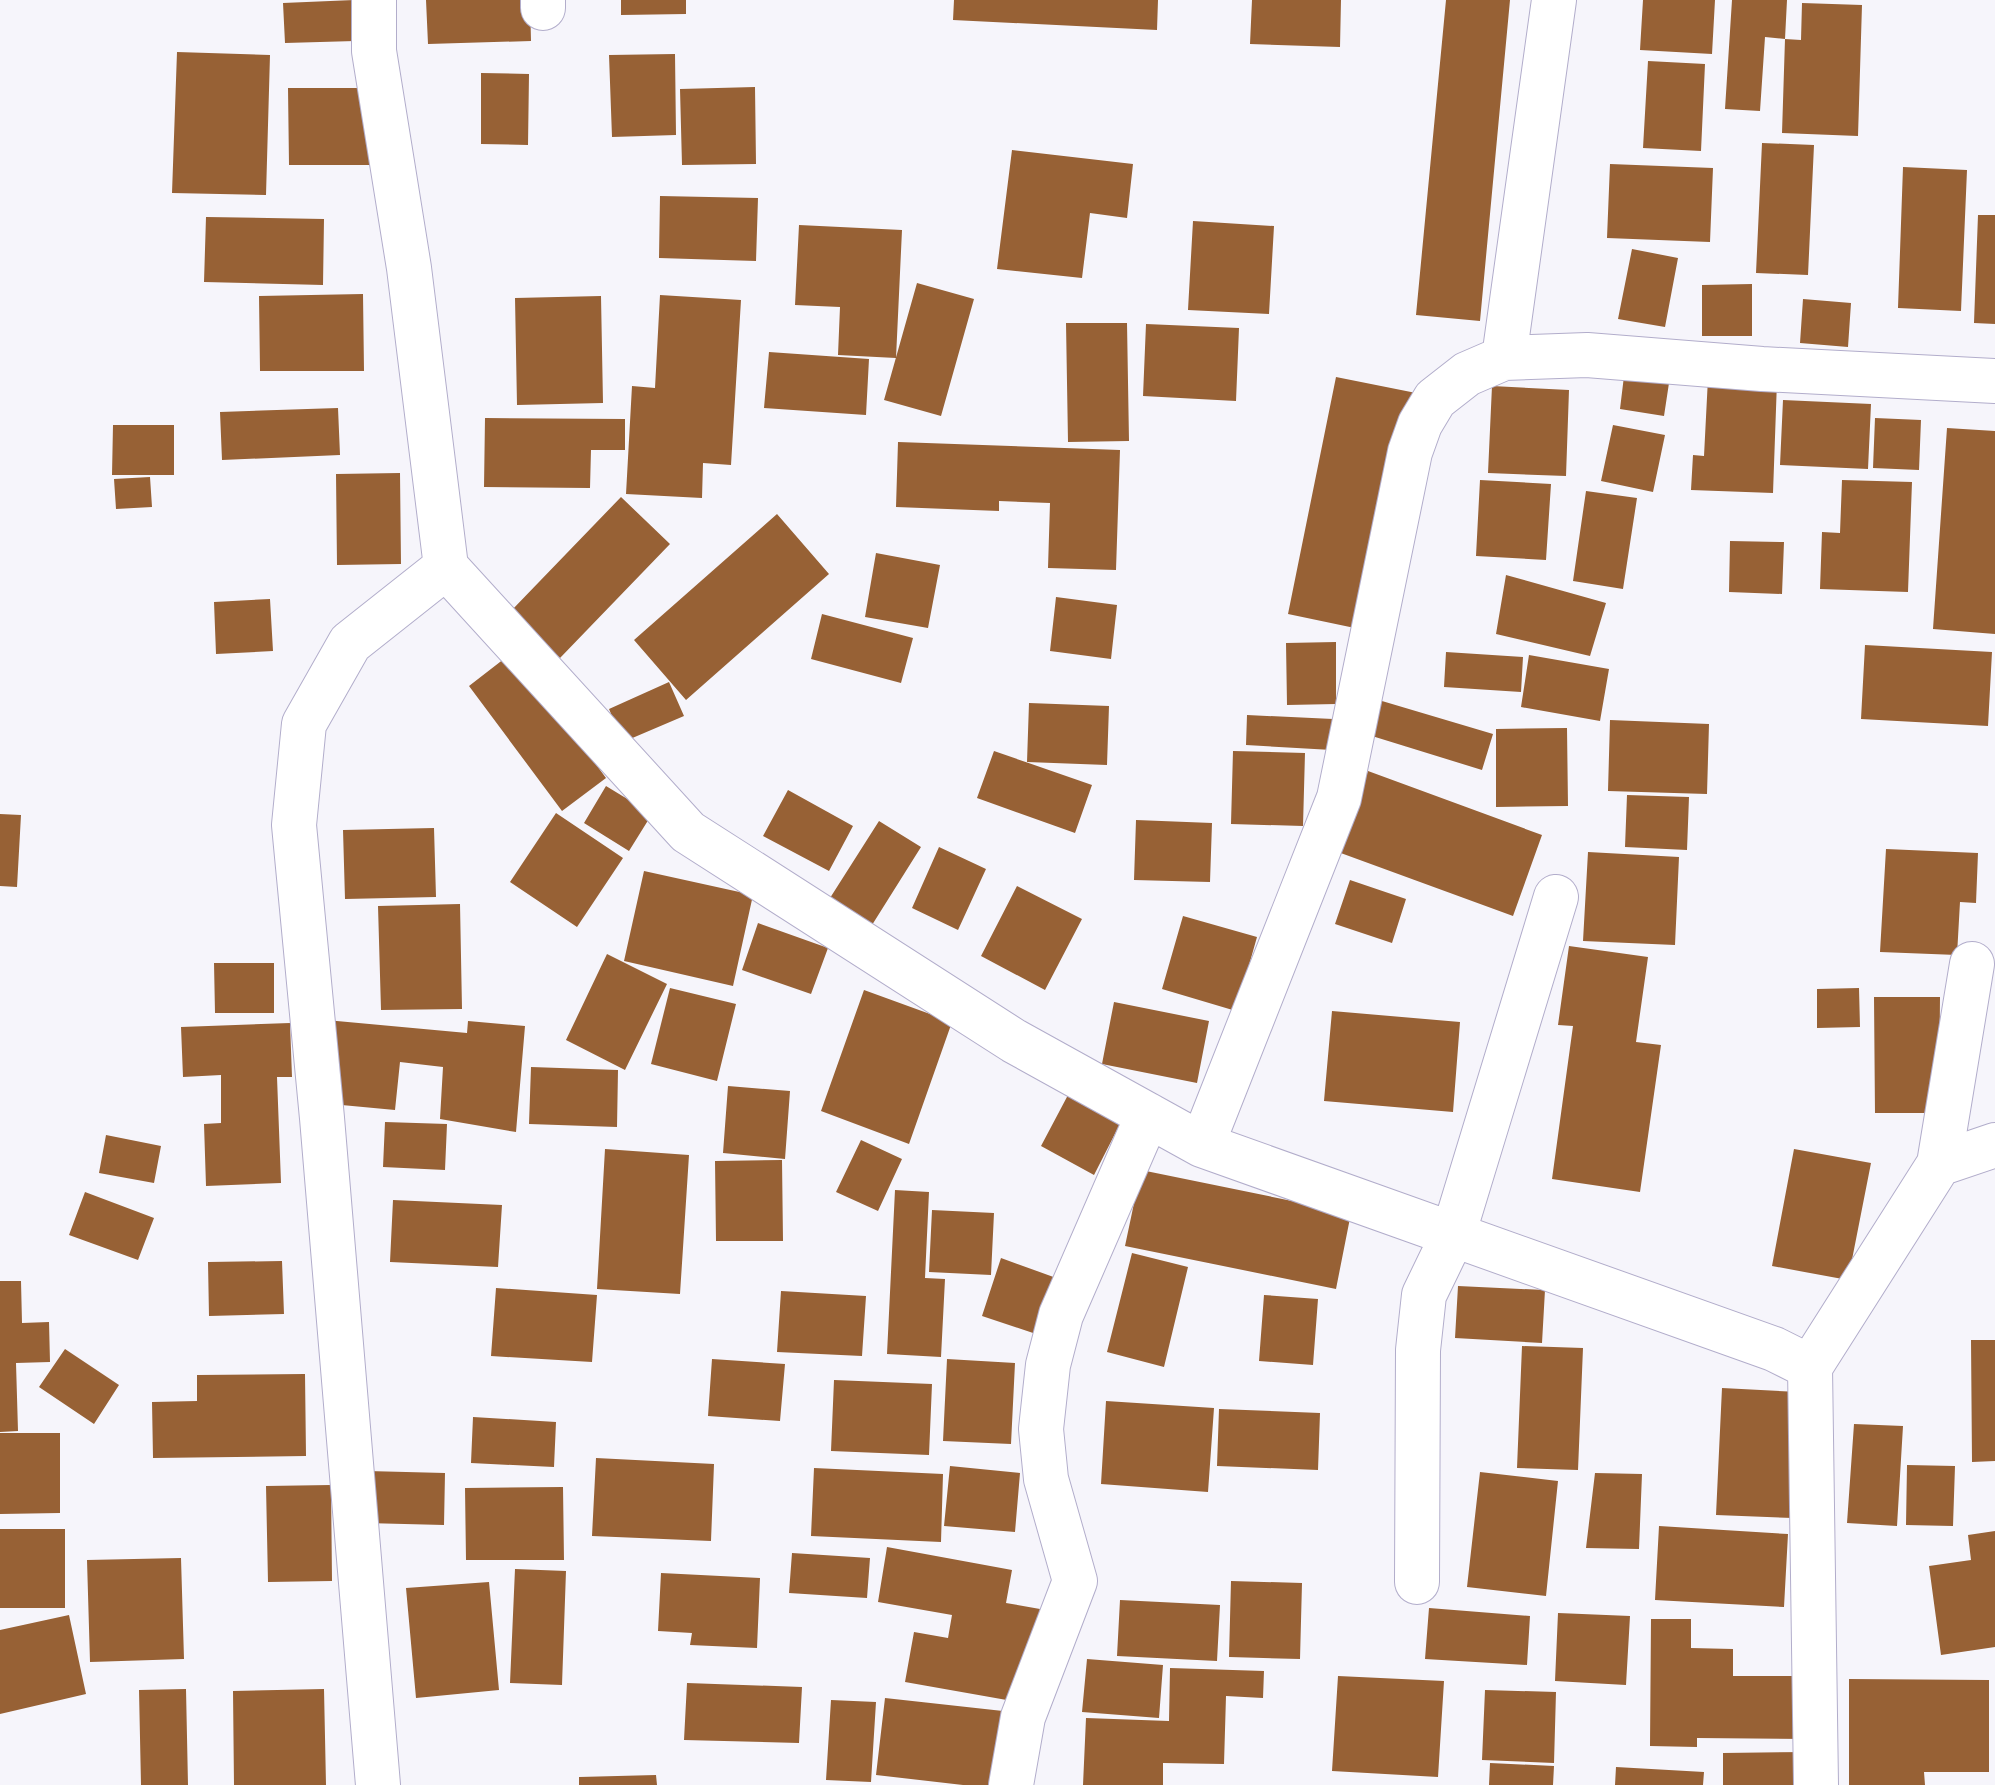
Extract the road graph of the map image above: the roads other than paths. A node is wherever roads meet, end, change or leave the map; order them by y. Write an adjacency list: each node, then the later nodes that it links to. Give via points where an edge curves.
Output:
1 (374, 0): 5 (street, via 374,51 409,268)
2 (1554, 0): 3 (street)
3 (1504, 358): 4 (street, via 1587,355); 9 (street, via 1467,374 1435,399 1420,424 1339,798)
4 (1995, 381)
5 (446, 567): 8 (street, via 688,832 1014,1041); 15 (street, via 350,643 304,724 294,825)
6 (1556, 897): 12 (street)
7 (1972, 964): 11 (street)
8 (1148, 1115): 9 (street); 16 (street, via 1061,1315 1048,1365 1041,1429 1046,1479 1075,1581 1023,1717)
9 (1202, 1145): 12 (street)
10 (1995, 1145): 11 (street)
11 (1939, 1164): 13 (street)
12 (1453, 1235): 13 (street, via 1774,1349); 14 (street, via 1424,1295 1418,1350)
13 (1810, 1367): 17 (street)
14 (1417, 1582)
15 (378, 1785)
16 (1011, 1785)
17 (1816, 1785)

